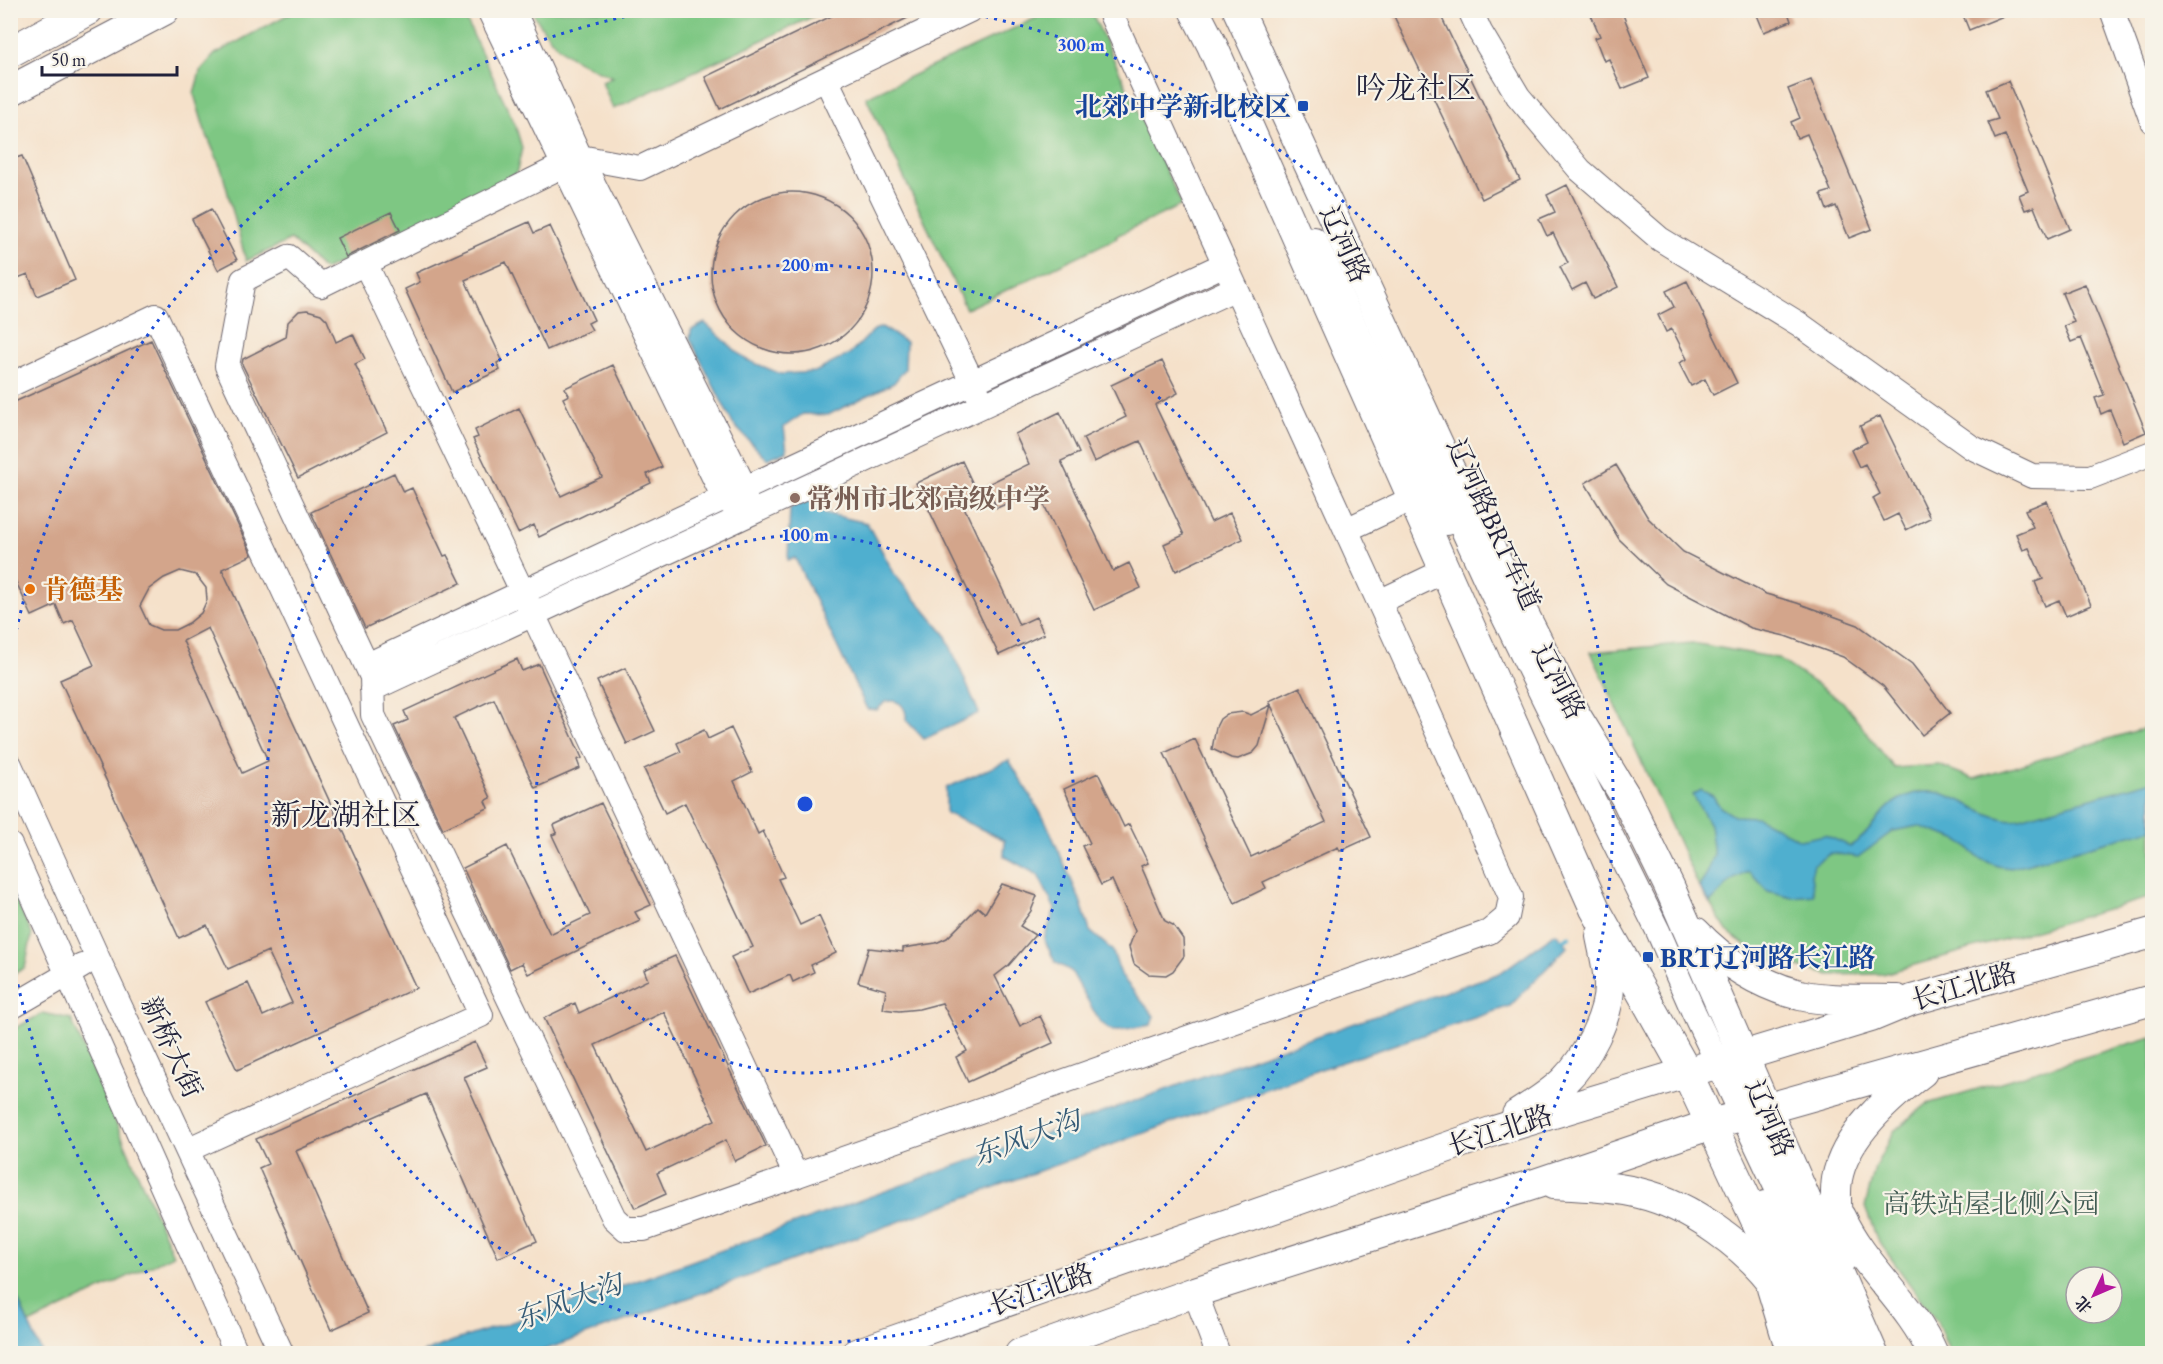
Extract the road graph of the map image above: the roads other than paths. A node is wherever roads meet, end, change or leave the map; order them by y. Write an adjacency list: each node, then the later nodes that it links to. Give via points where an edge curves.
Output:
1 (88, 10): 13 (main road)
2 (164, 10): 15 (main road)
3 (489, 10): 17 (street)
4 (513, 10): 17 (street)
5 (970, 10): 14 (street)
6 (1109, 10): 19 (street)
7 (1194, 10): 26 (main road, 辽河路)
8 (1204, 10): 37 (street, 辽河路BRT车道, via 1422,476)
9 (1222, 10): 37 (street, 辽河路BRT车道)
10 (1238, 10): 38 (main road, 辽河路, via 1449,468 1669,886)
11 (1470, 10): 24 (street, via 1518,96 1580,170 1660,238 1799,324 1971,447 2032,476 2090,477)
12 (2112, 10): 16 (street)
13 (10, 52)
14 (826, 79): 17 (street, via 639,168); 21 (street)
15 (10, 91)
16 (2152, 121)
17 (572, 161): 18 (street); 25 (street)
18 (365, 263): 30 (street); 33 (street, via 321,285 289,257 243,280 227,366)
19 (1225, 264): 20 (street); 21 (street)
20 (1236, 288): 23 (street); 28 (street)
21 (973, 382): 23 (street); 25 (street)
22 (10, 385): 50 (street, via 156,316 480,1015)
23 (983, 405): 27 (street)
24 (2152, 453)
25 (735, 493): 27 (street); 30 (street)
26 (1414, 498): 28 (street); 29 (main road, 辽河路)
27 (745, 515): 32 (street)
28 (1346, 530): 31 (street)
29 (1446, 570): 31 (street); 40 (main road, 辽河路)
30 (523, 592): 32 (street); 33 (street)
31 (1379, 603): 51 (street, via 1511,897 1507,917 1489,932)
32 (534, 614): 34 (street); 51 (street)
33 (367, 665): 34 (street)
34 (372, 688): 51 (street, via 373,715 614,1218 626,1229 644,1229)
35 (10, 765): 41 (street, 新桥大街)
36 (10, 845): 42 (street)
37 (1634, 895): 38 (street, 辽河路BRT车道)
38 (1668, 926): 43 (main road, via 1707,945 1770,986 1833,999); 47 (main road, 辽河路); 47 (street, 辽河路BRT车道, via 1689,1020)
39 (2152, 933): 43 (main road, 长江北路)
40 (1609, 946): 47 (main road, 辽河路); 49 (main road, via 1609,987 1604,1012 1581,1061 1564,1081)
41 (98, 959): 42 (street); 50 (street, 新桥大街)
42 (69, 973): 45 (street); 57 (street)
43 (1912, 1000): 47 (main road, 长江北路, via 1871,1017)
44 (2152, 1000): 46 (main road, 长江北路)
45 (10, 1008)
46 (1937, 1061): 48 (main road, 长江北路); 53 (main road, via 1894,1093 1869,1120 1845,1157 1837,1178)
47 (1714, 1065): 48 (main road, 辽河路); 48 (main road, 辽河路); 49 (main road, 长江北路)
48 (1737, 1117): 52 (main road, 长江北路); 55 (main road, 辽河路); 56 (main road, 辽河路); 62 (street)
49 (1494, 1131): 59 (main road, 长江北路)
50 (187, 1150): 58 (street, 新桥大街)
51 (796, 1176)
52 (1538, 1183): 54 (main road, 长江北路); 56 (main road, via 1638,1192 1692,1214 1768,1274)
53 (1837, 1194): 55 (main road, via 1839,1243); 64 (main road, via 1841,1219 1851,1237 1917,1323)
54 (1195, 1292): 60 (main road, 长江北路); 61 (street)
55 (1849, 1296): 63 (main road, 辽河路)
56 (1815, 1350)
57 (237, 1353)
58 (282, 1353)
59 (856, 1353)
60 (1020, 1353)
61 (1218, 1353)
62 (1855, 1353)
63 (1873, 1353)
64 (1933, 1353)

